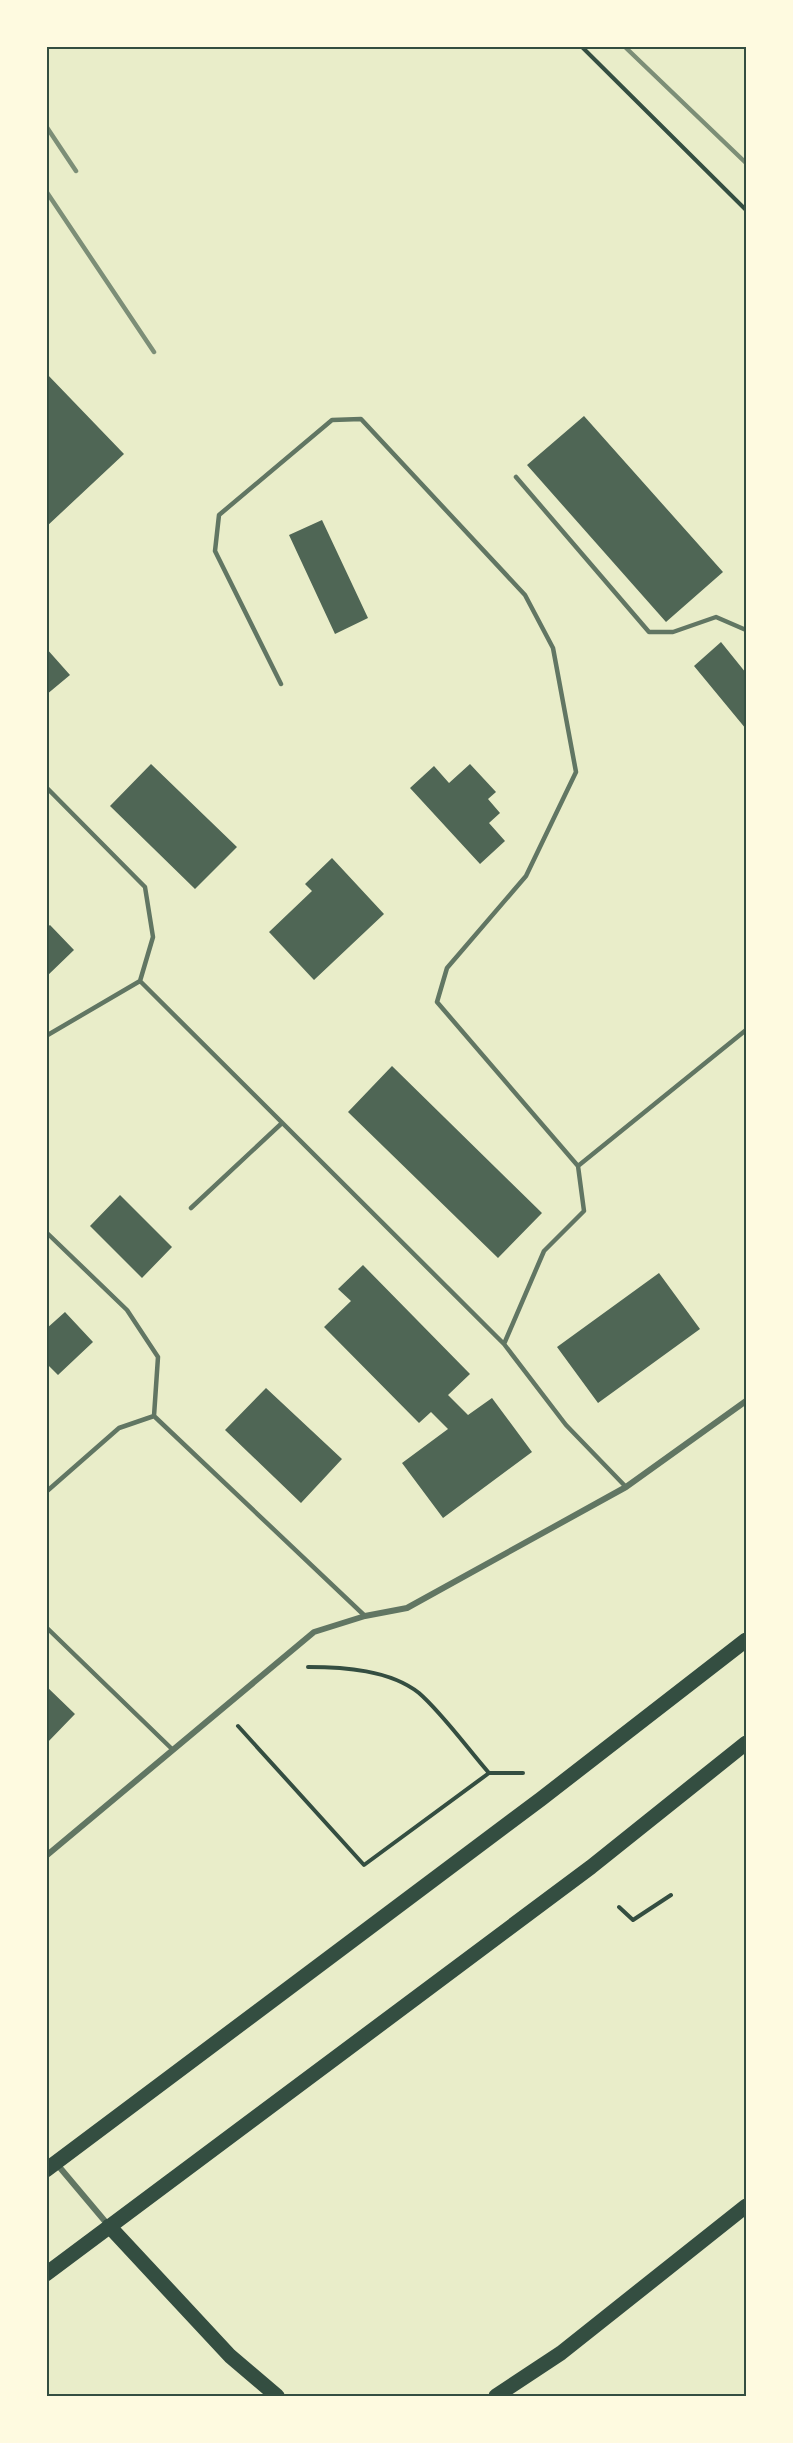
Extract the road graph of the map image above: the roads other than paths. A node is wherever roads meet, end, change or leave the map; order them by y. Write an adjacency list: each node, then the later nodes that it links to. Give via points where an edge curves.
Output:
1 (516, 477): 2 (lane, via 649,632 673,632 716,617)
2 (747, 630)
3 (281, 684): 9 (lane, via 215,551 219,515 332,420 361,419 525,595 553,648 576,772 526,876 447,968 437,1002)
4 (46, 787): 5 (lane, via 144,887 153,937)
5 (140, 981): 7 (lane); 8 (lane)
6 (747, 1030): 9 (lane)
7 (46, 1036)
8 (282, 1123): 10 (lane); 12 (lane)
9 (578, 1166): 12 (lane, via 584,1211 544,1251)
10 (191, 1208)
11 (46, 1232): 14 (lane, via 127,1310 158,1357)
12 (504, 1344): 15 (lane, via 566,1425)
13 (747, 1401): 15 (street)
14 (154, 1416): 16 (lane, via 119,1428); 17 (lane)
15 (626, 1487): 17 (street, via 407,1608)
16 (46, 1492)
17 (365, 1616): 21 (street, via 314,1632)
18 (46, 1627): 21 (lane)
19 (747, 1640): 23 (main road)
20 (747, 1743): 25 (main road, via 591,1867)
21 (173, 1750): 22 (street)
22 (46, 1856)
23 (51, 2166): 25 (street)
24 (747, 2206): 28 (main road, via 561,2353)
25 (109, 2226): 26 (main road); 27 (main road, via 230,2356)
26 (46, 2274)
27 (276, 2397)
28 (496, 2397)

